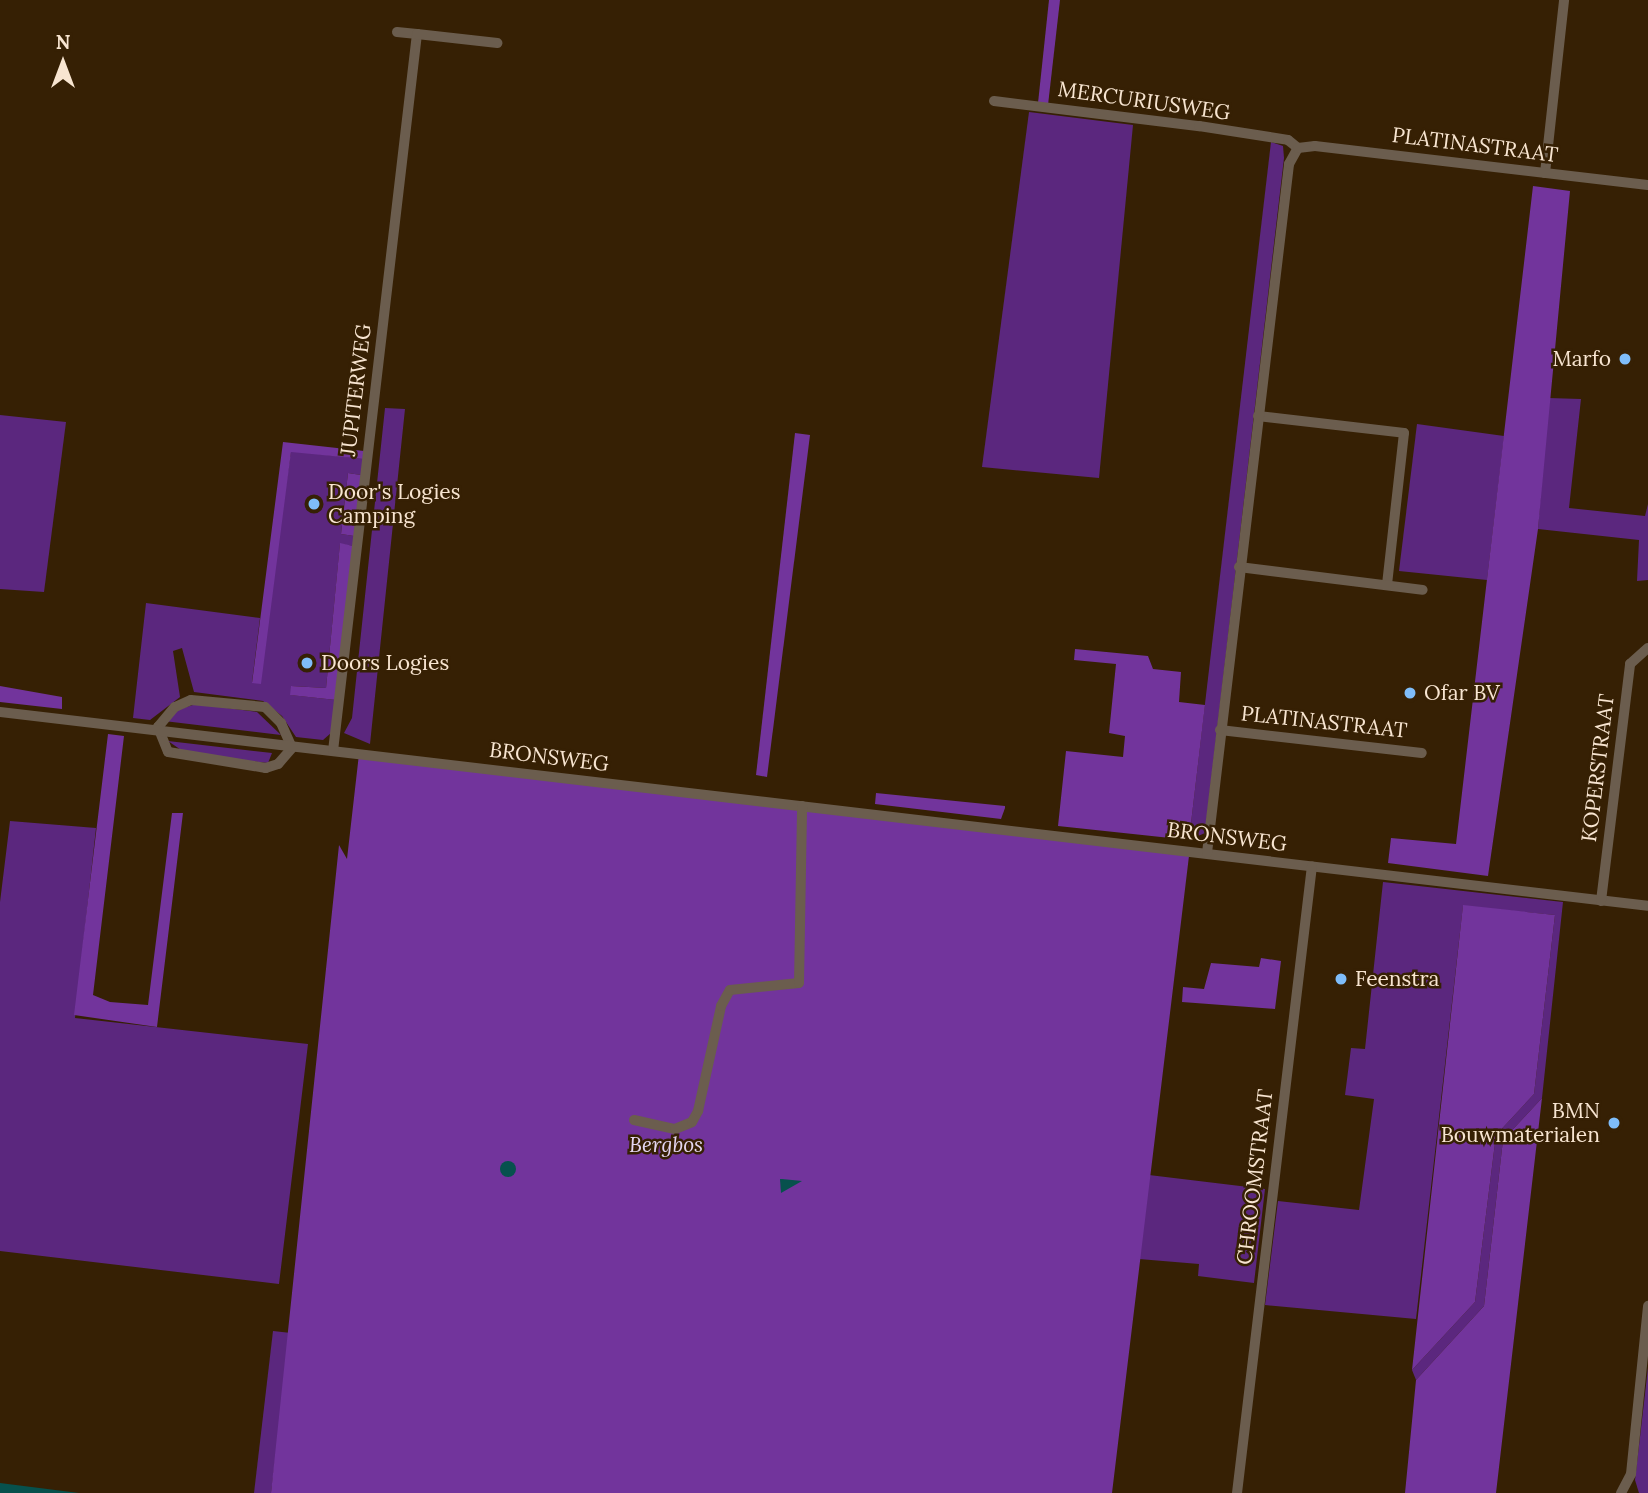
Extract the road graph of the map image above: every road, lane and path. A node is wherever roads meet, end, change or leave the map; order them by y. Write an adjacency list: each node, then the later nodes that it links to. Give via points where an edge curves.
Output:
1 (1563, 0): 7 (street)
2 (397, 32): 3 (street)
3 (417, 34): 4 (street); 18 (street, JUPITERWEG)
4 (497, 43)
5 (995, 101): 6 (street, MERCURIUSWEG, via 1288,141)
6 (1298, 148): 7 (street, PLATINASTRAAT, via 1315,146); 9 (street, PLATINASTRAAT, via 1289,164)
7 (1545, 173): 8 (street, PLATINASTRAAT)
8 (1648, 185)
9 (1258, 416): 10 (street, PLATINASTRAAT); 11 (street, via 1404,433)
10 (1240, 566): 11 (street); 15 (street, PLATINASTRAAT)
11 (1387, 585): 12 (street)
12 (1423, 590)
13 (1648, 648): 23 (street, KOPERSTRAAT, via 1630,664)
14 (0, 712): 16 (street, BRONSWEG)
15 (1220, 730): 19 (street, PLATINASTRAAT); 21 (street, PLATINASTRAAT)
16 (157, 732): 17 (street, BRONSWEG); 17 (street, via 167,752 181,757 266,768 278,764); 17 (street, via 175,707 191,700 252,705 265,707 281,723)
17 (292, 748): 18 (street, BRONSWEG)
18 (333, 751): 20 (street, BRONSWEG)
19 (1422, 753)
20 (802, 806): 21 (street, BRONSWEG); 25 (street, via 799,983 730,990 721,1006 692,1122 675,1129)
21 (1207, 853): 22 (street, BRONSWEG)
22 (1312, 866): 23 (street, BRONSWEG); 27 (street, CHROOMSTRAAT)
23 (1601, 901): 24 (street, BRONSWEG)
24 (1648, 906)
25 (634, 1120)
26 (1648, 1306): 28 (street, via 1631,1474)
27 (1237, 1493)
28 (1621, 1493)

